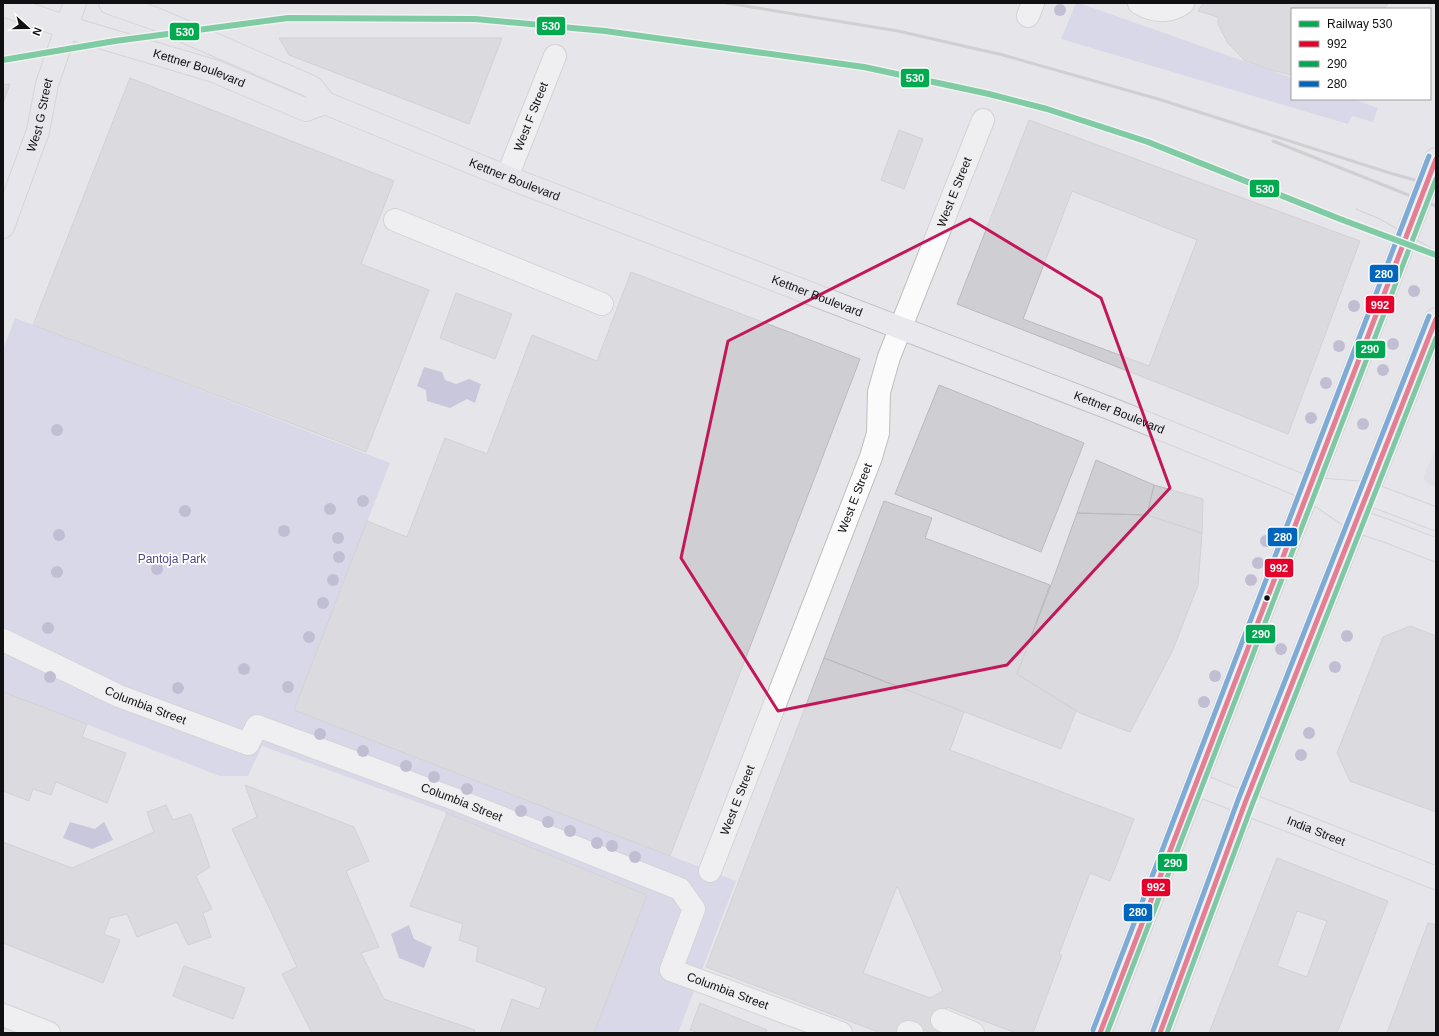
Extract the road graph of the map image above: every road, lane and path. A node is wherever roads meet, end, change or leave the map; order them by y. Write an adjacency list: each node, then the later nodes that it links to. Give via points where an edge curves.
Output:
1 (75, 3): 6 (main road, West G Street)
2 (110, 3): 8 (main road, Kettner Boulevard, via 156,19 312,87)
3 (1139, 3): 4 (street, via 1147,8 1165,11)
4 (1183, 3)
5 (3, 4): 6 (main road, Kettner Boulevard)
6 (66, 27): 8 (main road, Kettner Boulevard, via 214,72 306,110); 13 (main road, West G Street, via 47,84 38,131)
7 (555, 56): 11 (street, West F Street)
8 (324, 103): 11 (main road, Kettner Boulevard)
9 (983, 120): 16 (street, West E Street)
10 (1436, 159): 17 (main road)
11 (507, 177): 16 (main road, Kettner Boulevard)
12 (395, 220): 14 (street)
13 (3, 227)
14 (602, 304)
15 (1436, 319): 18 (main road)
16 (900, 328): 17 (main road, Kettner Boulevard); 25 (street, West E Street, via 879,392 878,433 871,457)
17 (1310, 489): 18 (main road, Kettner Boulevard); 20 (main road, Kettner Boulevard); 23 (main road)
18 (1368, 493): 19 (main road, Kettner Boulevard); 20 (main road)
19 (1436, 519)
20 (1357, 521): 21 (main road, Kettner Boulevard); 24 (main road)
21 (1436, 550)
22 (3, 640): 30 (street, Columbia Street, via 120,696 248,744 257,726 457,800 680,889 694,909 672,970)
23 (1196, 784): 24 (main road, India Street); 32 (main road)
24 (1245, 803): 26 (main road, India Street); 33 (main road)
25 (710, 871)
26 (1436, 878)
27 (3, 1015): 29 (street)
28 (942, 1020): 31 (street)
29 (49, 1033)
30 (840, 1033)
31 (972, 1033)
32 (1100, 1033)
33 (1160, 1033)

